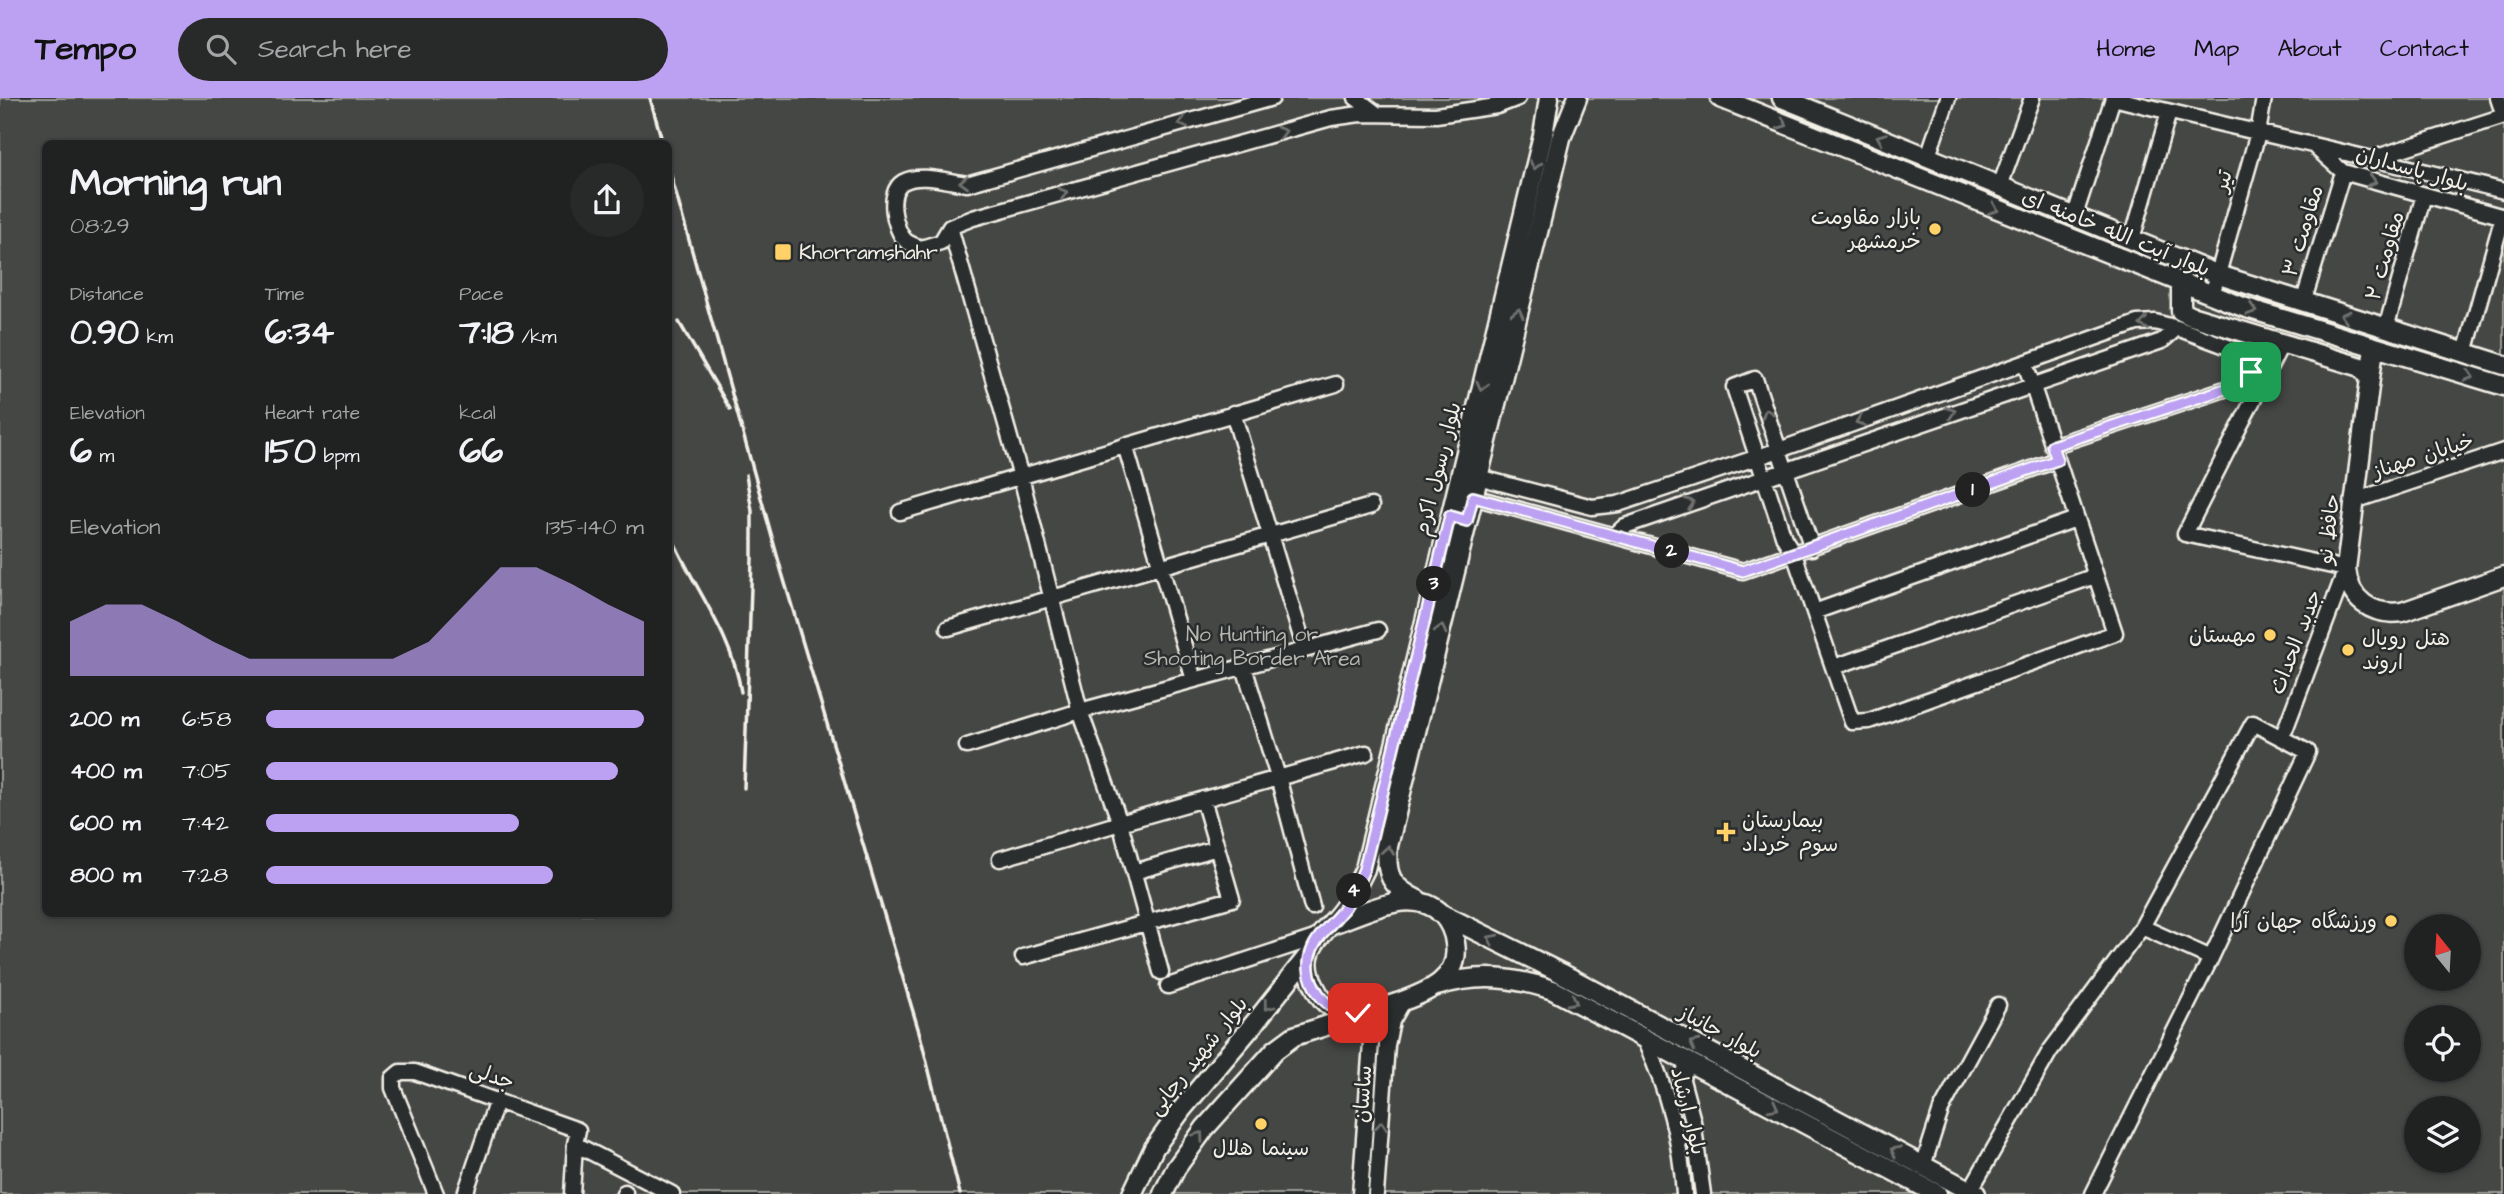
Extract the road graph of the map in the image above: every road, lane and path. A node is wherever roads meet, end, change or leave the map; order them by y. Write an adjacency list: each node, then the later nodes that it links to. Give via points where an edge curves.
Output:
1 (1272, 98): 26 (street, one-way to 26, via 967,184 922,177 902,182 894,191 892,204 908,242 921,248 941,242)
2 (1356, 98): 14 (street)
3 (1518, 98): 14 (street, via 1497,106 1436,115)
4 (1549, 98): 62 (main road, بلوار رسول اکرم, one-way to 62)
5 (1577, 98): 53 (main road, بلوار رسول اکرم, one-way to 5, via 1561,138)
6 (1720, 98): 29 (main road, بلوار آیت الله خامنه ای, one-way to 29)
7 (1782, 98): 18 (main road, بلوار آیت الله خامنه ای, one-way to 7)
8 (1948, 98): 18 (street)
9 (2032, 98): 21 (street)
10 (2113, 98): 13 (street, بلوار پاسداران); 24 (street)
11 (2264, 98): 16 (street, تیر)
12 (2498, 98): 15 (street)
13 (2169, 112): 16 (street, بلوار پاسداران); 27 (street)
14 (1377, 114): 26 (street, one-way to 14, via 1331,118)
15 (2504, 116): 19 (street)
16 (2258, 133): 17 (street, بلوار پاسداران); 28 (street, تیر)
17 (2315, 147): 19 (street, بلوار پاسداران); 20 (street, بلوار پاسداران)
18 (1927, 156): 21 (main road, بلوار آیت الله خامنه ای)
19 (2373, 158): 22 (street, بلوار پاسداران)
20 (2343, 172): 23 (street, بلوار پاسداران, one-way to 23); 31 (street, مقاومت ۳)
21 (2000, 186): 24 (main road, بلوار آیت الله خامنه ای)
22 (2504, 191)
23 (2424, 195): 25 (street, بلوار پاسداران); 33 (street, مقاومت ۲)
24 (2075, 215): 27 (main road, بلوار آیت الله خامنه ای)
25 (2504, 217): 36 (street)
26 (950, 227): 52 (street)
27 (2132, 239): 28 (main road, بلوار آیت الله خامنه ای)
28 (2219, 275): 30 (street, تیر); 31 (main road, بلوار آیت الله خامنه ای)
29 (2181, 284): 30 (main road, بلوار آیت الله خامنه ای); 34 (main road, via 2180,311)
30 (2212, 295): 35 (main road, بلوار آیت الله خامنه ای, one-way to 35)
31 (2303, 303): 33 (main road, بلوار آیت الله خامنه ای, one-way to 31)
32 (2177, 328): 37 (street, one-way to 37, via 2137,323); 41 (street, via 2162,341); 49 (street, via 2255,358 2251,372 2237,385)
33 (2386, 328): 36 (main road, بلوار آیت الله خامنه ای)
34 (2283, 343): 39 (main road, via 2361,367); 69 (street, via 2185,534)
35 (2374, 347): 39 (main road, حافظ نو); 42 (main road, بلوار آیت الله خامنه ای, one-way to 42)
36 (2465, 353): 38 (main road, بلوار آیت الله خامنه ای)
37 (2025, 363): 41 (street); 43 (street)
38 (2504, 365)
39 (2370, 378): 57 (main road, حافظ نو)
40 (1336, 384): 44 (street)
41 (2031, 384): 45 (street, one-way to 41); 49 (street)
42 (2504, 386)
43 (1907, 405): 45 (street); 47 (street, one-way to 47)
44 (1233, 412): 46 (street); 65 (street)
45 (1914, 425): 51 (street)
46 (1125, 445): 52 (street); 68 (street)
47 (1779, 450): 50 (street); 50 (street, one-way to 50, via 1755,379 1734,387); 51 (street)
48 (2504, 451): 57 (street, خیابان مهناز)
49 (2054, 453): 63 (street); 66 (street)
50 (1758, 457): 54 (street); 58 (street)
51 (1786, 470): 54 (street); 66 (street)
52 (1021, 477): 61 (street); 72 (street)
53 (1478, 477): 55 (street); 56 (main road, بلوار رسول اکرم)
54 (1764, 478): 64 (street, one-way to 54); 67 (street)
55 (1517, 487): 58 (street, via 1592,508); 60 (street)
56 (1473, 497): 60 (street); 62 (main road, بلوار رسول اکرم)
57 (2354, 501): 69 (main road, حافظ نو)
58 (1618, 504): 64 (street)
59 (1371, 506): 65 (street)
60 (1511, 507): 64 (street)
61 (900, 512)
62 (1459, 518): 90 (main road, بلوار رسول اکرم, one-way to 62, via 1402,893 1386,866); 95 (main road, بلوار رسول اکرم, via 1364,869 1346,905)
63 (2076, 519): 70 (street); 73 (street)
64 (1620, 531): 67 (street, via 1743,571)
65 (1270, 535): 68 (street); 76 (street)
66 (1812, 548): 67 (street)
67 (1794, 554): 73 (street)
68 (1161, 566): 72 (street); 79 (street)
69 (2346, 569): 71 (main road, حافظ نو, via 2347,581 2363,604 2390,613); 81 (street, جدبد الحداث)
70 (2095, 576): 78 (street); 78 (street, via 2115,632 1869,721 1852,722)
71 (2504, 576)
72 (1052, 597): 74 (street); 80 (street)
73 (1814, 612): 78 (street)
74 (948, 628)
75 (1378, 630): 76 (street)
76 (1305, 650): 77 (street)
77 (1244, 667): 79 (street); 84 (street)
78 (1834, 667)
79 (1194, 680): 80 (street)
80 (1080, 711): 82 (street); 86 (street)
81 (2285, 730)
82 (967, 746)
83 (1366, 753): 84 (street)
84 (1278, 778): 85 (street); 91 (street)
85 (1203, 799): 86 (street); 87 (street)
86 (1120, 822): 88 (street); 89 (street)
87 (1217, 848): 89 (street); 93 (street, via 1232,899)
88 (1000, 859)
89 (1134, 872): 93 (street)
90 (1421, 902): 92 (main road); 95 (main road, via 1405,900)
91 (1312, 907)
92 (1440, 912): 101 (main road, via 1449,924 1456,953 1447,976); 112 (main road, بلوار جانباز, one-way to 92)
93 (1148, 922): 97 (street); 99 (street)
94 (2142, 927): 98 (street); 98 (street, via 2253,723 2308,752); 113 (street, via 2050,1051)
95 (1326, 930): 96 (main road); 100 (street)
96 (1310, 953): 104 (main road, via 1312,983 1328,1005 1342,1012); 107 (main road, بلوار شهید رجایی, one-way to 107)
97 (1023, 957)
98 (2211, 958): 125 (street)
99 (1161, 972)
100 (1168, 986)
101 (1437, 986): 102 (main road); 106 (main road, بلوار جانباز, one-way to 106, via 1476,977 1530,982)
102 (1404, 1000): 104 (main road); 121 (street, ساسان, one-way to 102, via 1387,1045 1391,1021)
103 (1998, 1005): 112 (street, via 1941,1110)
104 (1371, 1012): 105 (main road)
105 (1350, 1018): 109 (main road, via 1294,1036); 120 (street, ساسان, via 1371,1043)
106 (1644, 1039): 108 (main road, بلوار جانباز); 122 (street, بلوار ارشاد, via 1674,1125)
107 (1236, 1045): 109 (main road); 118 (main road, بلوار شهید رجایی, via 1154,1148)
108 (1693, 1064): 123 (street, بلوار ارشاد, via 1682,1080); 124 (main road, بلوار جانباز, one-way to 124)
109 (1260, 1067): 119 (main road, one-way to 109, via 1205,1128)
110 (497, 1100): 111 (street, جدلی, via 578,1130); 114 (street, جدلی, via 415,1072 400,1072 393,1078); 115 (street)
111 (575, 1144): 116 (street); 117 (street, جدلی)
112 (1923, 1166): 113 (main road, بلوار جانباز)
113 (1973, 1192)
114 (436, 1194)
115 (465, 1194)
116 (572, 1194)
117 (672, 1194)
118 (1132, 1194)
119 (1163, 1194)
120 (1360, 1194)
121 (1376, 1194)
122 (1684, 1194)
123 (1703, 1194)
124 (1937, 1194)
125 (2093, 1194)

